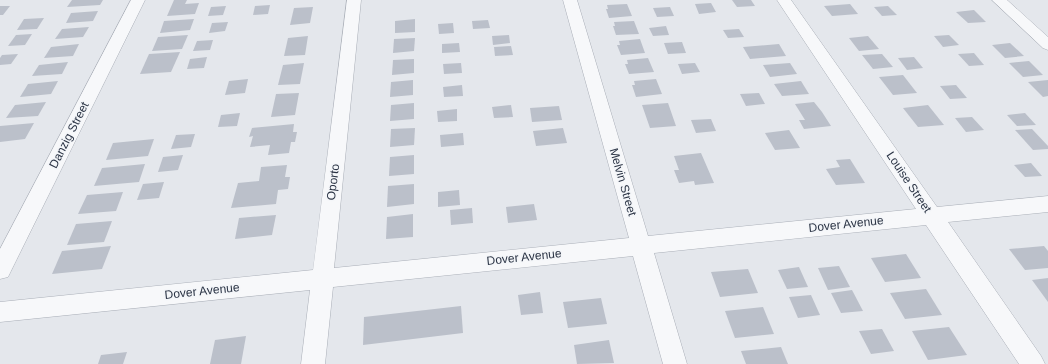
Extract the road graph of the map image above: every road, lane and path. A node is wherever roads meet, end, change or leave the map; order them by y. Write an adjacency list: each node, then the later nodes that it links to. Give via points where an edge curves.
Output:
1 (138, 0): 10 (street, Danzig Street)
2 (354, 0): 11 (street, Oporto)
3 (570, 0): 9 (street, Melvin Street)
4 (784, 0): 8 (street, Louise Street)
5 (999, 0): 6 (street)
6 (1048, 45)
7 (1048, 204): 8 (street, Dover Avenue)
8 (932, 216): 9 (street, Dover Avenue); 15 (street, Louise Street)
9 (641, 245): 11 (street, Dover Avenue); 14 (street, Melvin Street)
10 (0, 270)
11 (322, 279): 12 (street, Dover Avenue); 13 (street, Oporto)
12 (0, 312)
13 (313, 364)
14 (675, 364)
15 (1033, 364)

